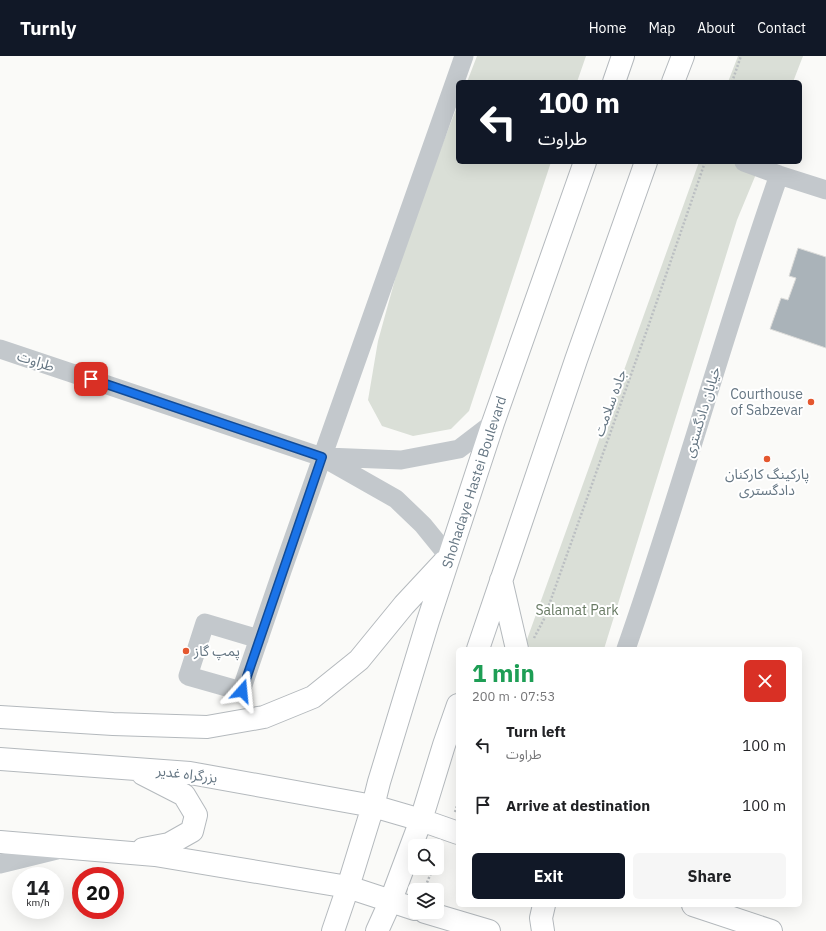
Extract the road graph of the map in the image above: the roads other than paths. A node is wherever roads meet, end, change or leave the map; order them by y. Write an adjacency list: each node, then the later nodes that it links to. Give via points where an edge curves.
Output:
1 (464, 56): 13 (street)
2 (623, 56): 4 (main road)
3 (683, 56): 5 (main road)
4 (615, 80)
5 (674, 80)
6 (584, 164): 12 (main road, Shohadaye Hastei Boulevard)
7 (645, 164): 15 (main road)
8 (749, 164): 9 (street)
9 (779, 175): 10 (street); 19 (street, خیابان دادگستری, via 649,586)
10 (826, 190)
11 (0, 349): 13 (street, طراوت)
12 (493, 423): 13 (street, via 459,449 409,459); 14 (main road, Shohadaye Hastei Boulevard)
13 (322, 457): 14 (street, via 396,499 423,525); 16 (street)
14 (449, 557): 21 (main road, via 404,605 359,660 313,696 264,717 207,727); 24 (main road, Shohadaye Hastei Boulevard)
15 (501, 580): 17 (main road); 18 (main road)
16 (259, 639): 16 (street, via 206,623 188,676 242,691)
17 (524, 646)
18 (479, 647)
19 (627, 647)
20 (456, 711): 25 (main road)
21 (0, 718)
22 (0, 759): 23 (main road, بزرگراه غدیر)
23 (131, 768): 24 (main road, بزرگراه غدیر, via 190,773); 29 (main road, via 184,795 196,815 192,831 169,844)
24 (373, 806): 25 (main road, بزرگراه غدیر); 31 (main road, Shohadaye Hastei Boulevard)
25 (421, 820): 26 (main road, بزرگراه غدیر); 32 (main road)
26 (456, 832)
27 (0, 842): 28 (main road)
28 (66, 848): 29 (main road); 30 (street)
29 (126, 853): 31 (main road, via 155,855)
30 (0, 864)
31 (348, 887): 32 (main road); 38 (main road, Shohadaye Hastei Boulevard)
32 (391, 900): 33 (main road); 39 (main road)
33 (408, 906)
34 (544, 907): 41 (main road, via 541,918)
35 (698, 907): 42 (main road)
36 (741, 907): 43 (main road)
37 (444, 918): 40 (main road)
38 (333, 931)
39 (377, 931)
40 (489, 931)
41 (543, 931)
42 (771, 931)
43 (785, 931)

